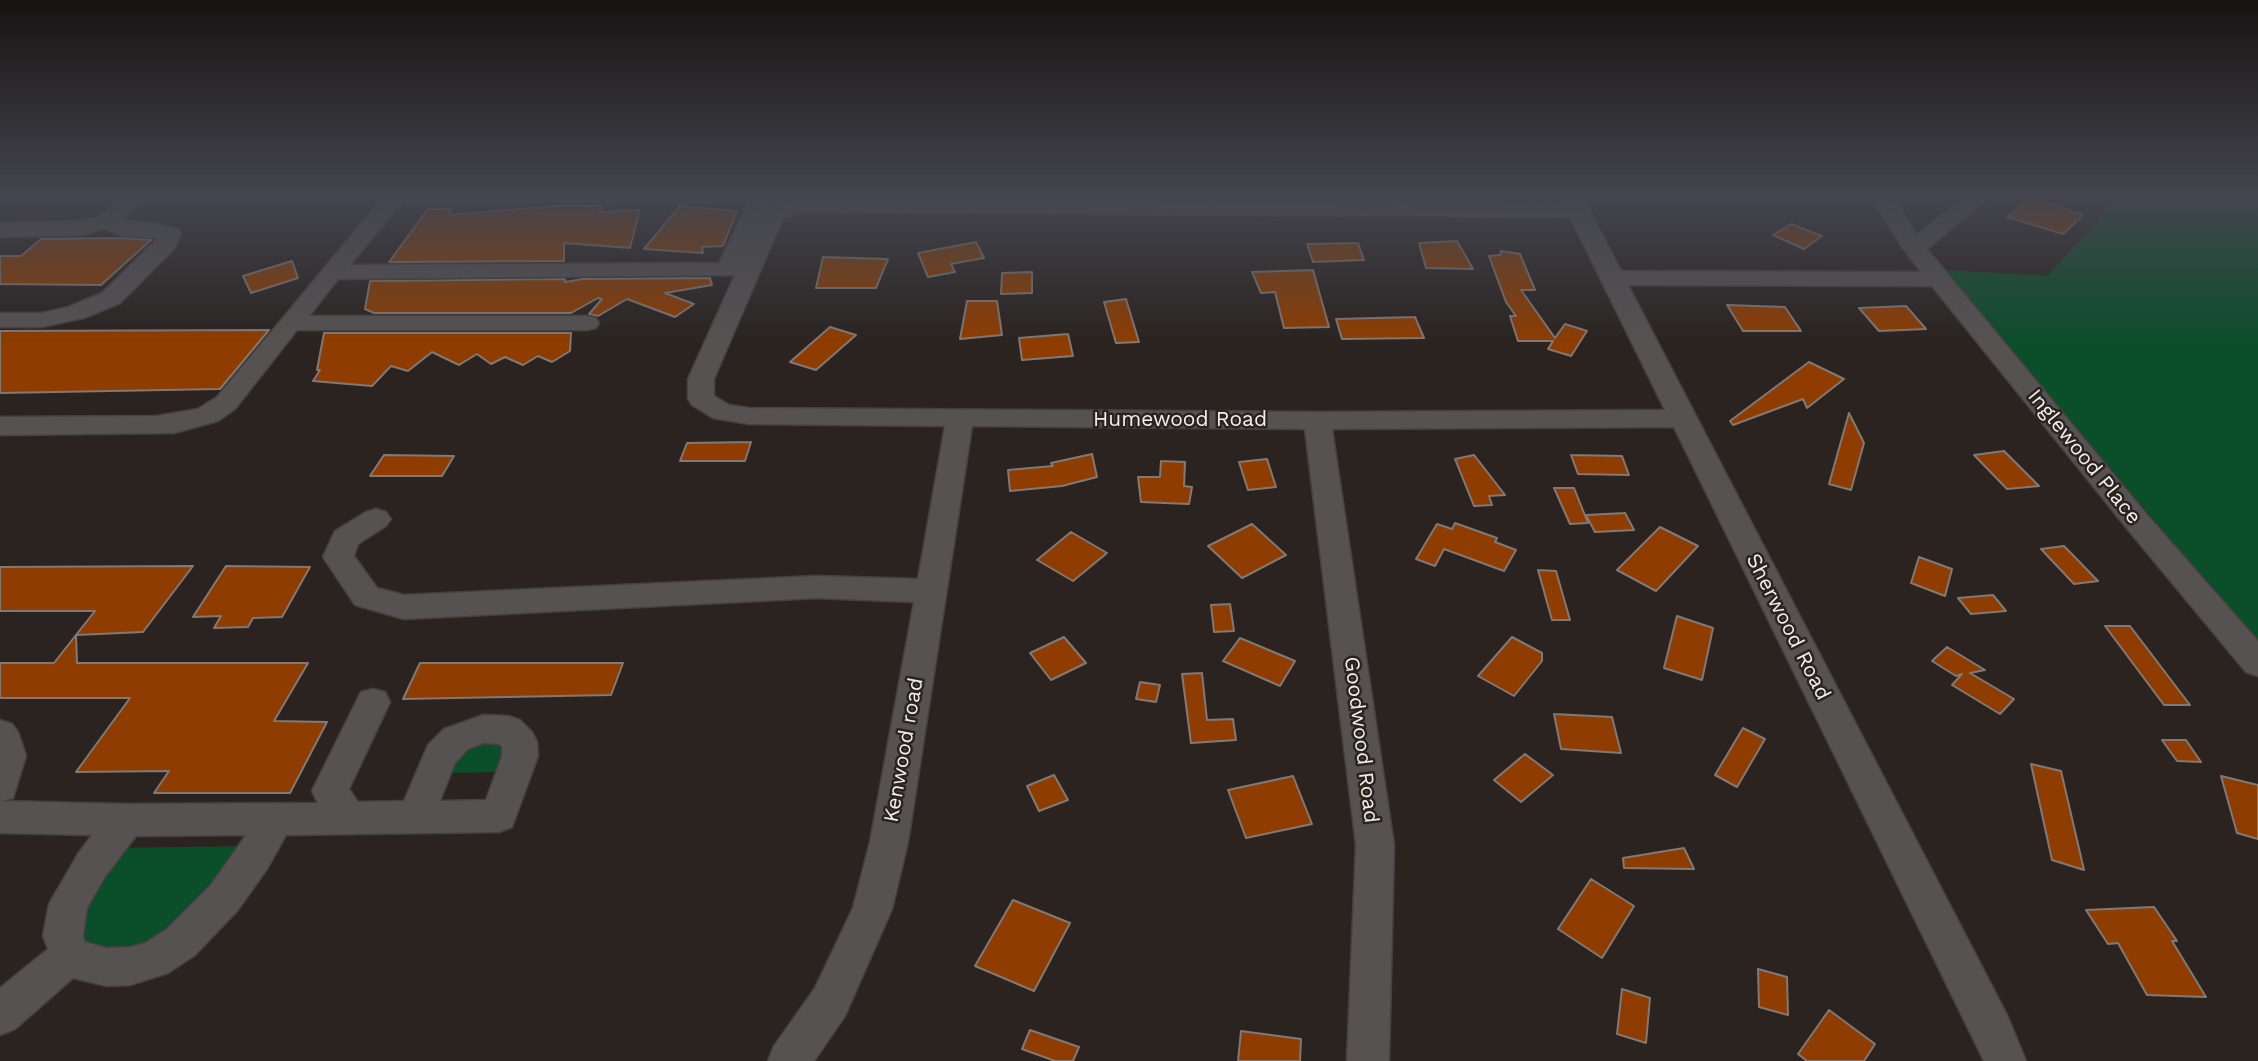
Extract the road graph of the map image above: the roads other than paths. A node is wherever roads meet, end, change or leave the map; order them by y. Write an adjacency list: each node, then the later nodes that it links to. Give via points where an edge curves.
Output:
1 (166, 244): 12 (street, via 111,299 43,320)
2 (355, 244): 9 (street)
3 (740, 244): 9 (street, via 727,271)
4 (761, 244): 16 (street, Humewood Road, via 701,379 701,399 722,412 749,416)
5 (1595, 244): 10 (street, Sherwood Road)
6 (1911, 244): 8 (street, Inglewood Place)
7 (1920, 244): 8 (street)
8 (1914, 248): 11 (street, Inglewood Place)
9 (331, 272): 13 (street)
10 (1613, 278): 11 (street); 15 (street, Sherwood Road)
11 (1939, 279): 21 (street, Inglewood Place)
12 (0, 320)
13 (290, 323): 14 (street); 18 (street, via 226,403 208,415 174,424)
14 (587, 323)
15 (1683, 418): 17 (street, Humewood Road); 34 (street, Sherwood Road)
16 (960, 419): 17 (street, Humewood Road); 20 (street, Kenwood road)
17 (1317, 421): 33 (street, Goodwood Road, via 1375,845)
18 (0, 426)
19 (376, 519): 20 (street, via 346,538 338,557 366,597 404,607 817,587)
20 (931, 591): 32 (street, Kenwood road, via 888,842 872,909 830,1002)
21 (2258, 663)
22 (373, 702): 27 (street, via 330,791)
23 (0, 734): 24 (street, via 9,756)
24 (0, 787)
25 (0, 817): 29 (street)
26 (416, 817): 27 (street)
27 (348, 818): 28 (street)
28 (275, 819): 29 (street); 30 (street, via 224,898 181,942 154,960 107,967)
29 (126, 820): 30 (street, via 68,904 63,936)
30 (70, 955): 31 (street)
31 (0, 1015)
32 (789, 1061)
33 (1368, 1061)
34 (2005, 1061)

